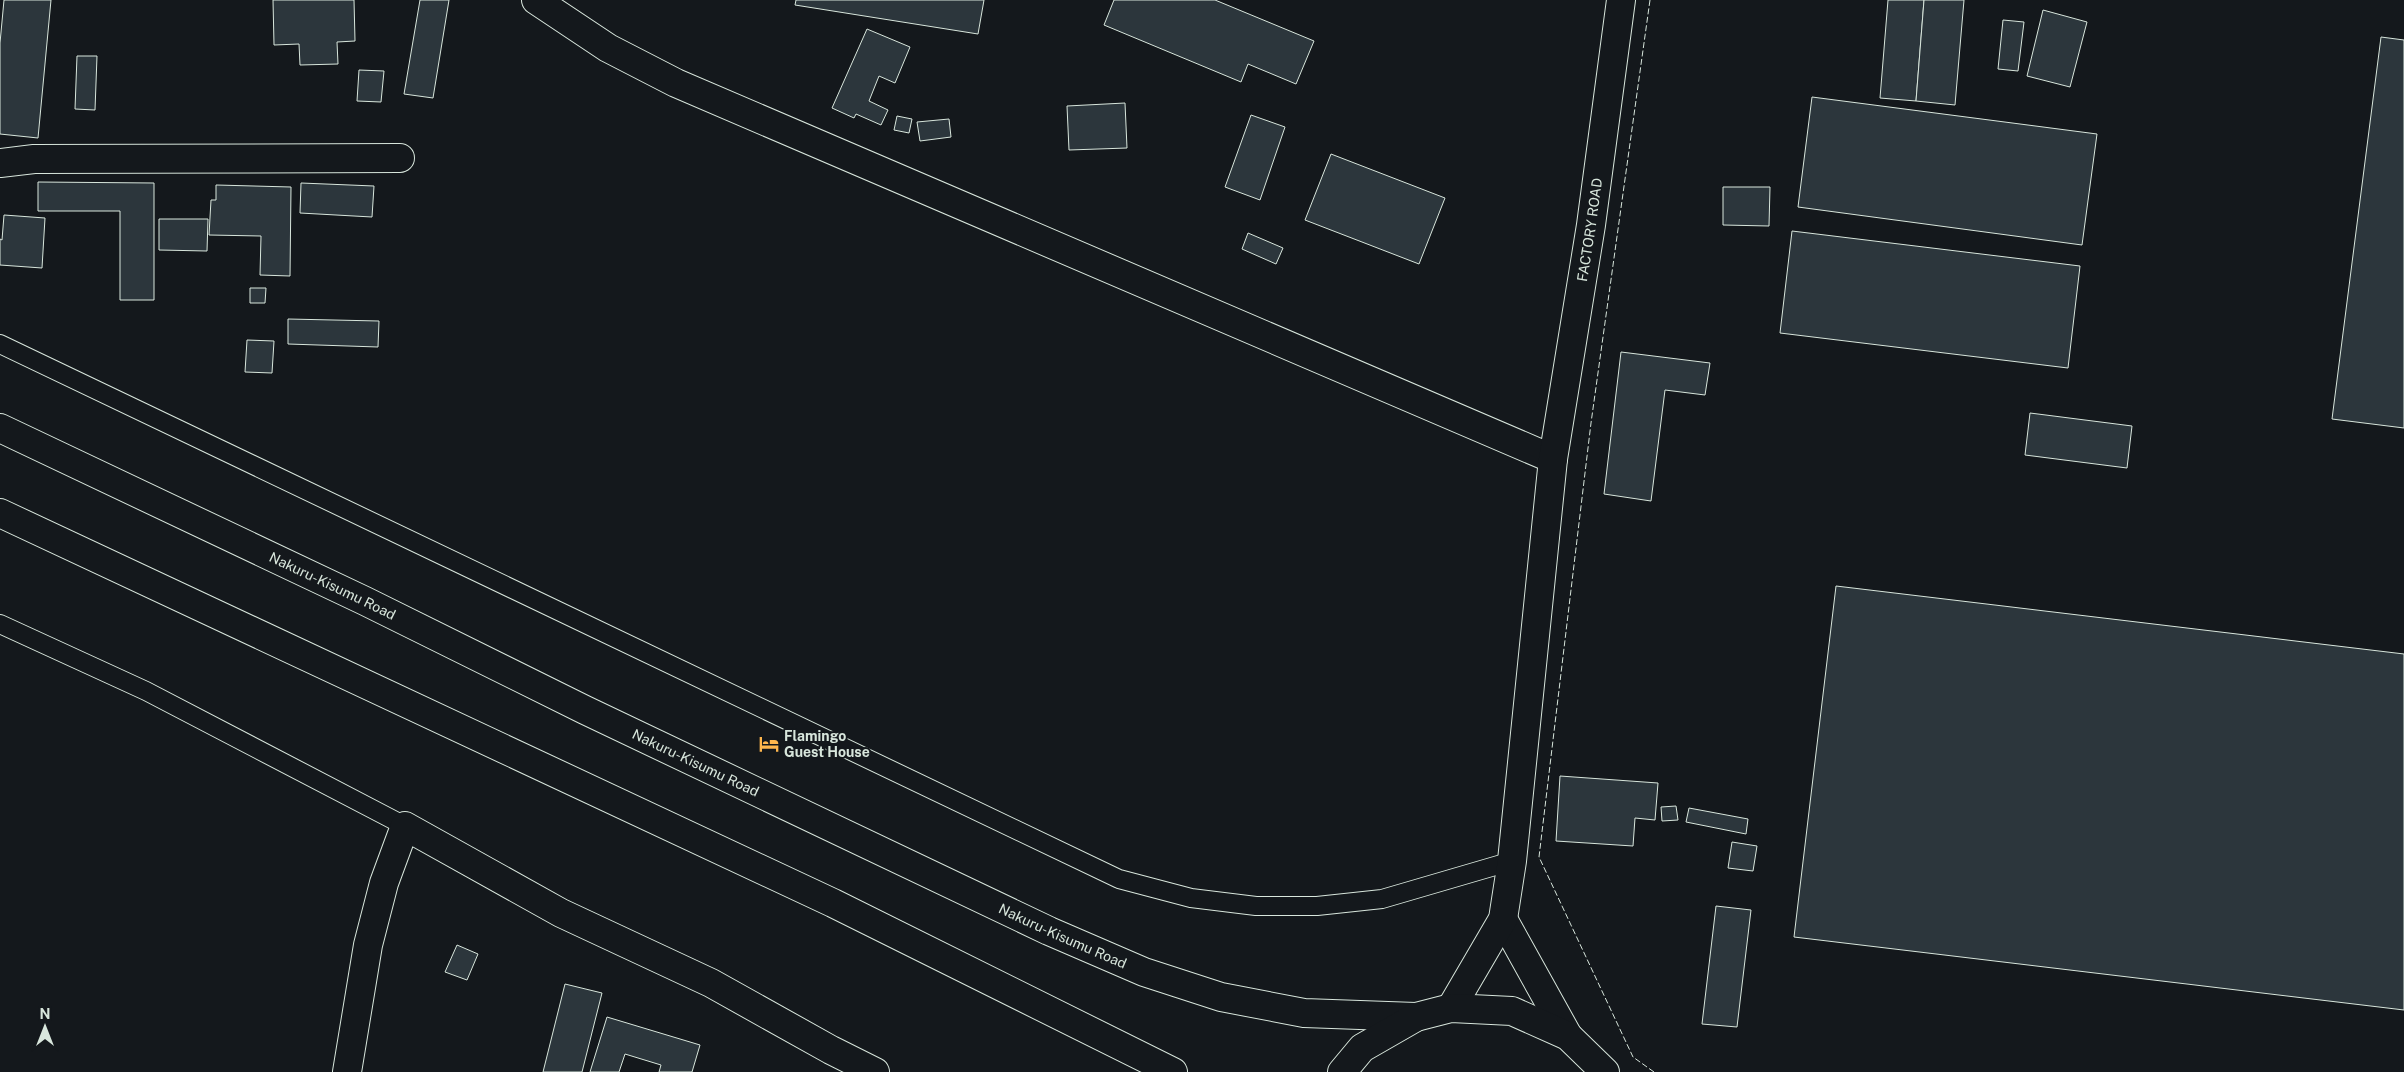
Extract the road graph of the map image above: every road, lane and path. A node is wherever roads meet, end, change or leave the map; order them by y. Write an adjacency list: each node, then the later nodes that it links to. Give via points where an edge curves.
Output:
1 (536, 0): 7 (main road, via 608,48 676,83)
2 (1621, 0): 7 (main road, FACTORY ROAD)
3 (400, 158): 4 (main road, via 34,159)
4 (0, 163)
5 (0, 344): 11 (lane, via 1119,879 1191,898 1256,906 1317,906 1382,899)
6 (0, 428): 14 (main road, Nakuru-Kisumu Road, via 1049,931 1144,972 1220,998 1304,1013)
7 (1553, 459): 11 (main road, FACTORY ROAD)
8 (0, 513): 18 (main road, via 833,903)
9 (0, 624): 10 (lane, via 146,691)
10 (405, 826): 16 (main road, via 384,884 368,945); 17 (main road, via 561,913 712,984)
11 (1512, 860): 12 (main road, FACTORY ROAD)
12 (1503, 919): 13 (main road); 15 (main road)
13 (1451, 1008): 14 (main road); 15 (main road, via 1512,1012)
14 (1416, 1016): 19 (main road, via 1362,1048)
15 (1568, 1036): 20 (main road)
16 (347, 1072)
17 (875, 1072)
18 (1173, 1072)
19 (1342, 1072)
20 (1604, 1072)

